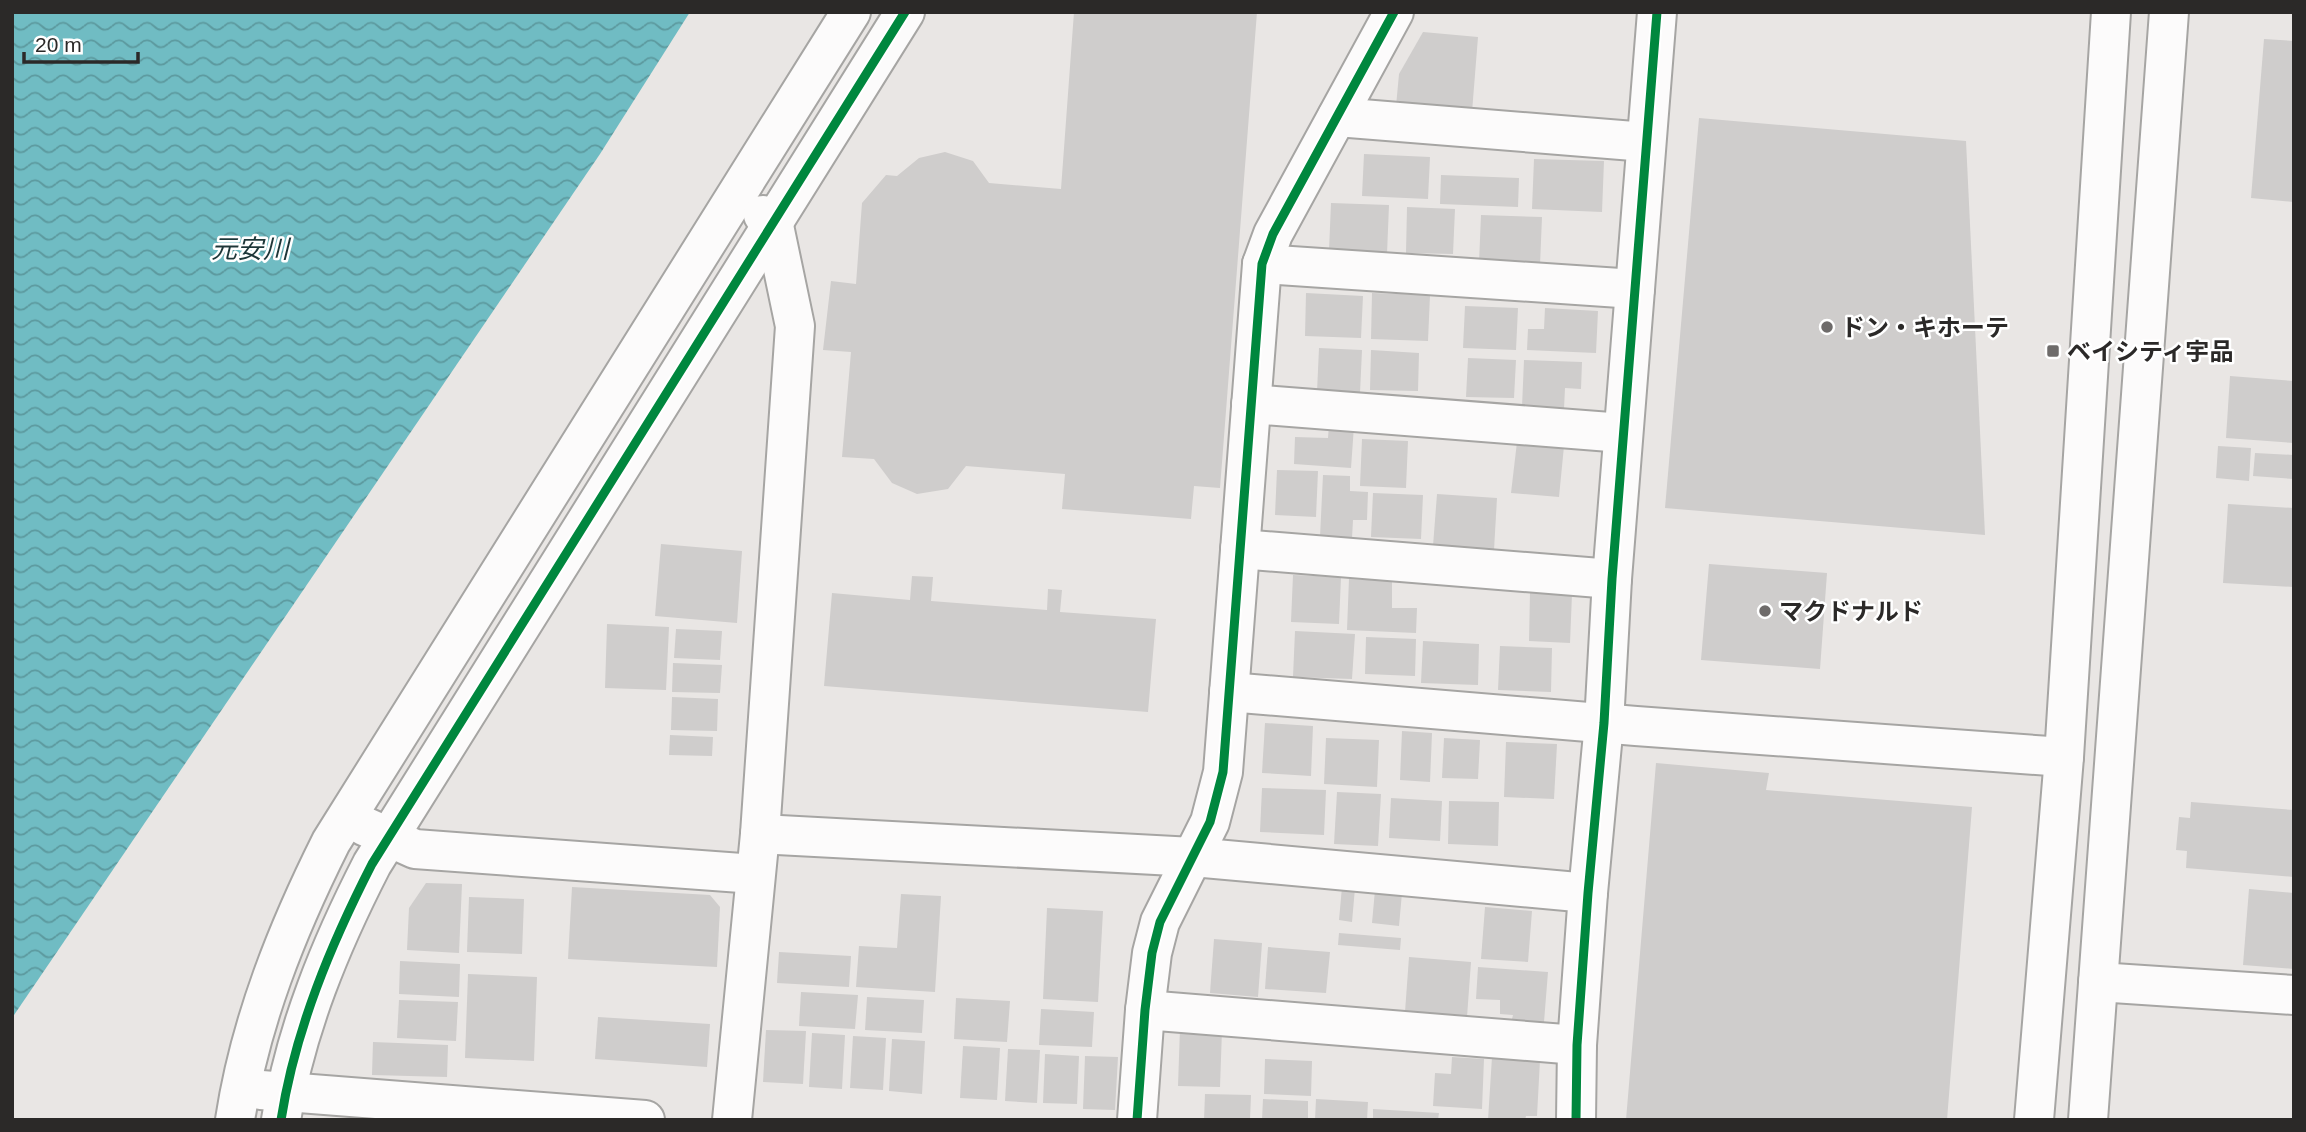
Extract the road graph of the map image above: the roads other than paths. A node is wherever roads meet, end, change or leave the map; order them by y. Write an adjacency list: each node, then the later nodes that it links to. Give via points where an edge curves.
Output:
1 (851, 12): 9 (street)
2 (905, 12): 10 (street)
3 (1394, 12): 7 (street)
4 (1657, 12): 8 (street)
5 (2111, 12): 19 (street)
6 (2169, 12): 26 (street)
7 (1337, 117): 8 (street); 11 (street, via 1272,234)
8 (1646, 142): 12 (street)
9 (735, 197): 10 (street); 20 (street)
10 (773, 221): 21 (street, via 795,326); 22 (street)
11 (1262, 264): 12 (street); 13 (street)
12 (1635, 289): 14 (street)
13 (1251, 404): 14 (street); 15 (street)
14 (1623, 433): 16 (street)
15 (1240, 549): 16 (street); 17 (street)
16 (1612, 579): 18 (street)
17 (1229, 691): 18 (street); 23 (street, via 1223,772 1210,822)
18 (1604, 723): 19 (street); 25 (street)
19 (2064, 757): 36 (street)
20 (345, 818): 22 (street); 30 (street, via 283,944 264,997)
21 (760, 834): 23 (street); 24 (street)
22 (387, 837): 24 (street, via 415,849); 31 (street, via 326,960)
23 (1193, 857): 25 (street); 28 (street, via 1160,922)
24 (755, 874): 33 (street)
25 (1588, 893): 29 (street)
26 (2098, 982): 27 (street); 37 (street)
27 (2294, 995)
28 (1145, 1010): 29 (street); 34 (street)
29 (1577, 1045): 35 (street)
30 (238, 1104): 31 (street)
31 (284, 1106): 32 (street)
32 (645, 1120)
33 (732, 1120)
34 (1137, 1120)
35 (1576, 1120)
36 (2034, 1120)
37 (2088, 1120)

